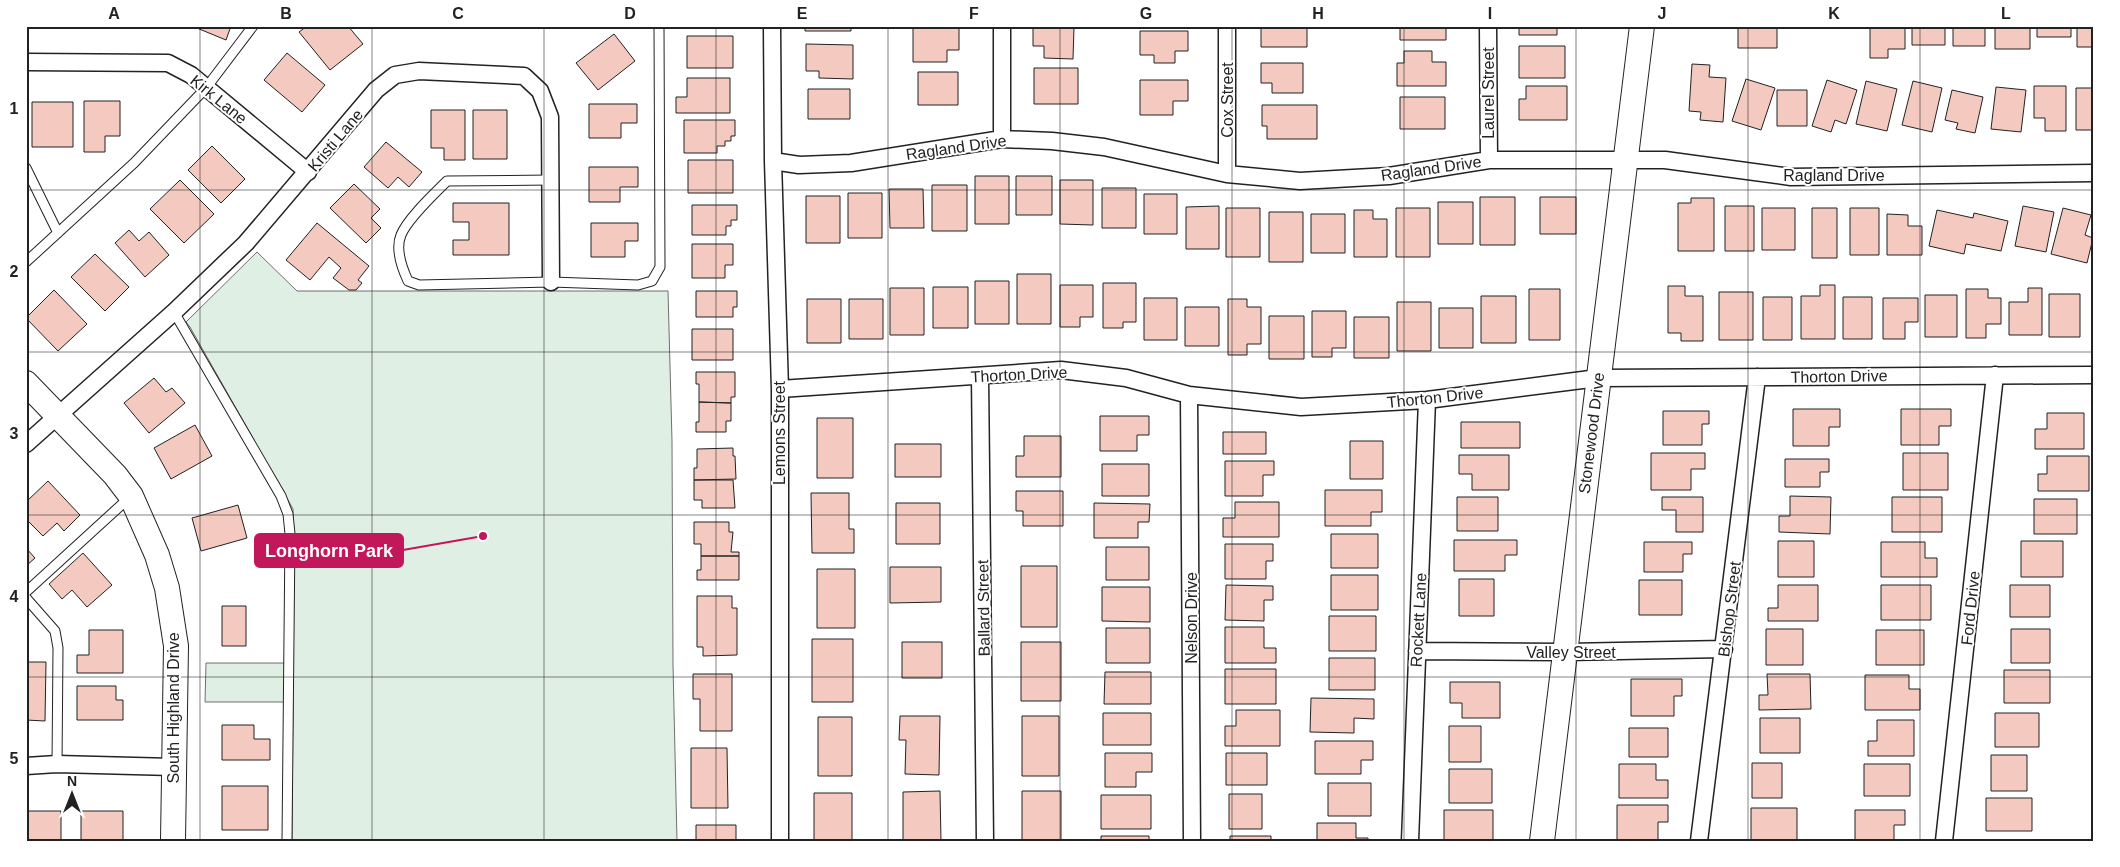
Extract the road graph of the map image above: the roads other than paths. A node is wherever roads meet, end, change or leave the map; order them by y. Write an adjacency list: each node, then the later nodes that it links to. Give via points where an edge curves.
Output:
1 (253, 26): 9 (lane)
2 (659, 26): 21 (lane, via 660,267 652,281 638,285)
3 (772, 26): 13 (street, Lemons Street)
4 (1002, 26): 10 (street)
5 (1226, 26): 17 (street, Cox Street)
6 (1488, 26): 11 (street, Laurel Street)
7 (1642, 26): 12 (street, Stonewood Drive)
8 (26, 62): 9 (street, Kirk Lane, via 168,63 191,74)
9 (206, 88): 15 (street, Kirk Lane); 19 (lane, via 134,163)
10 (1002, 139): 13 (street, Ragland Drive, via 851,163 799,165); 17 (street, Ragland Drive, via 1104,147)
11 (1489, 160): 12 (street, Ragland Drive); 17 (street, Ragland Drive, via 1388,176 1300,181)
12 (1625, 160): 16 (street, Ragland Drive, via 1665,160 1791,177); 27 (street, Stonewood Drive)
13 (773, 162): 29 (street, Lemons Street)
14 (26, 168): 19 (lane)
15 (308, 172): 18 (street, Kristi Lane, via 376,90 395,75 419,71 524,76 540,91 550,117); 22 (street, Kristi Lane, via 246,243)
16 (2094, 173)
17 (1226, 174)
18 (550, 180): 21 (street, Kristi Lane); 21 (lane, via 447,181 424,203 401,235 399,251 408,281 418,285)
19 (58, 233): 20 (lane)
20 (26, 262)
21 (551, 282)
22 (174, 312): 32 (street, Kristi Lane); 44 (lane, via 281,496 288,514)
23 (1995, 374): 24 (street, Thorton Drive); 26 (street, Thorton Drive); 51 (street, Ford Drive)
24 (2094, 375)
25 (980, 376): 29 (street, Thorton Drive); 30 (street, Thorton Drive, via 1062,370 1126,378); 46 (street, Ballard Street)
26 (1757, 377): 27 (street, Thorton Drive); 37 (street, Bishop Street)
27 (1598, 378): 31 (street, Thorton Drive); 39 (street, Stonewood Drive)
28 (26, 383): 32 (street, South Highland Drive)
29 (780, 389): 45 (street, Lemons Street)
30 (1190, 395): 31 (street, Thorton Drive, via 1301,406); 47 (street, Nelson Drive)
31 (1427, 400): 38 (street, Rockett Lane)
32 (58, 416): 33 (street, Kristi Lane); 34 (street, South Highland Drive)
33 (26, 444)
34 (131, 496): 35 (lane); 42 (street, South Highland Drive, via 157,555 167,588 176,646)
35 (26, 592)
36 (26, 598): 40 (lane, via 56,631)
37 (1724, 650): 39 (street, Valley Street); 50 (street, Bishop Street)
38 (1417, 651): 39 (street, Valley Street); 48 (street, Rockett Lane)
39 (1566, 652): 49 (street, Stonewood Drive)
40 (57, 764): 41 (street); 42 (street)
41 (26, 766)
42 (173, 766): 43 (street, South Highland Drive)
43 (173, 841)
44 (287, 841)
45 (780, 841)
46 (985, 841)
47 (1192, 841)
48 (1410, 841)
49 (1542, 841)
50 (1700, 841)
51 (1944, 841)

